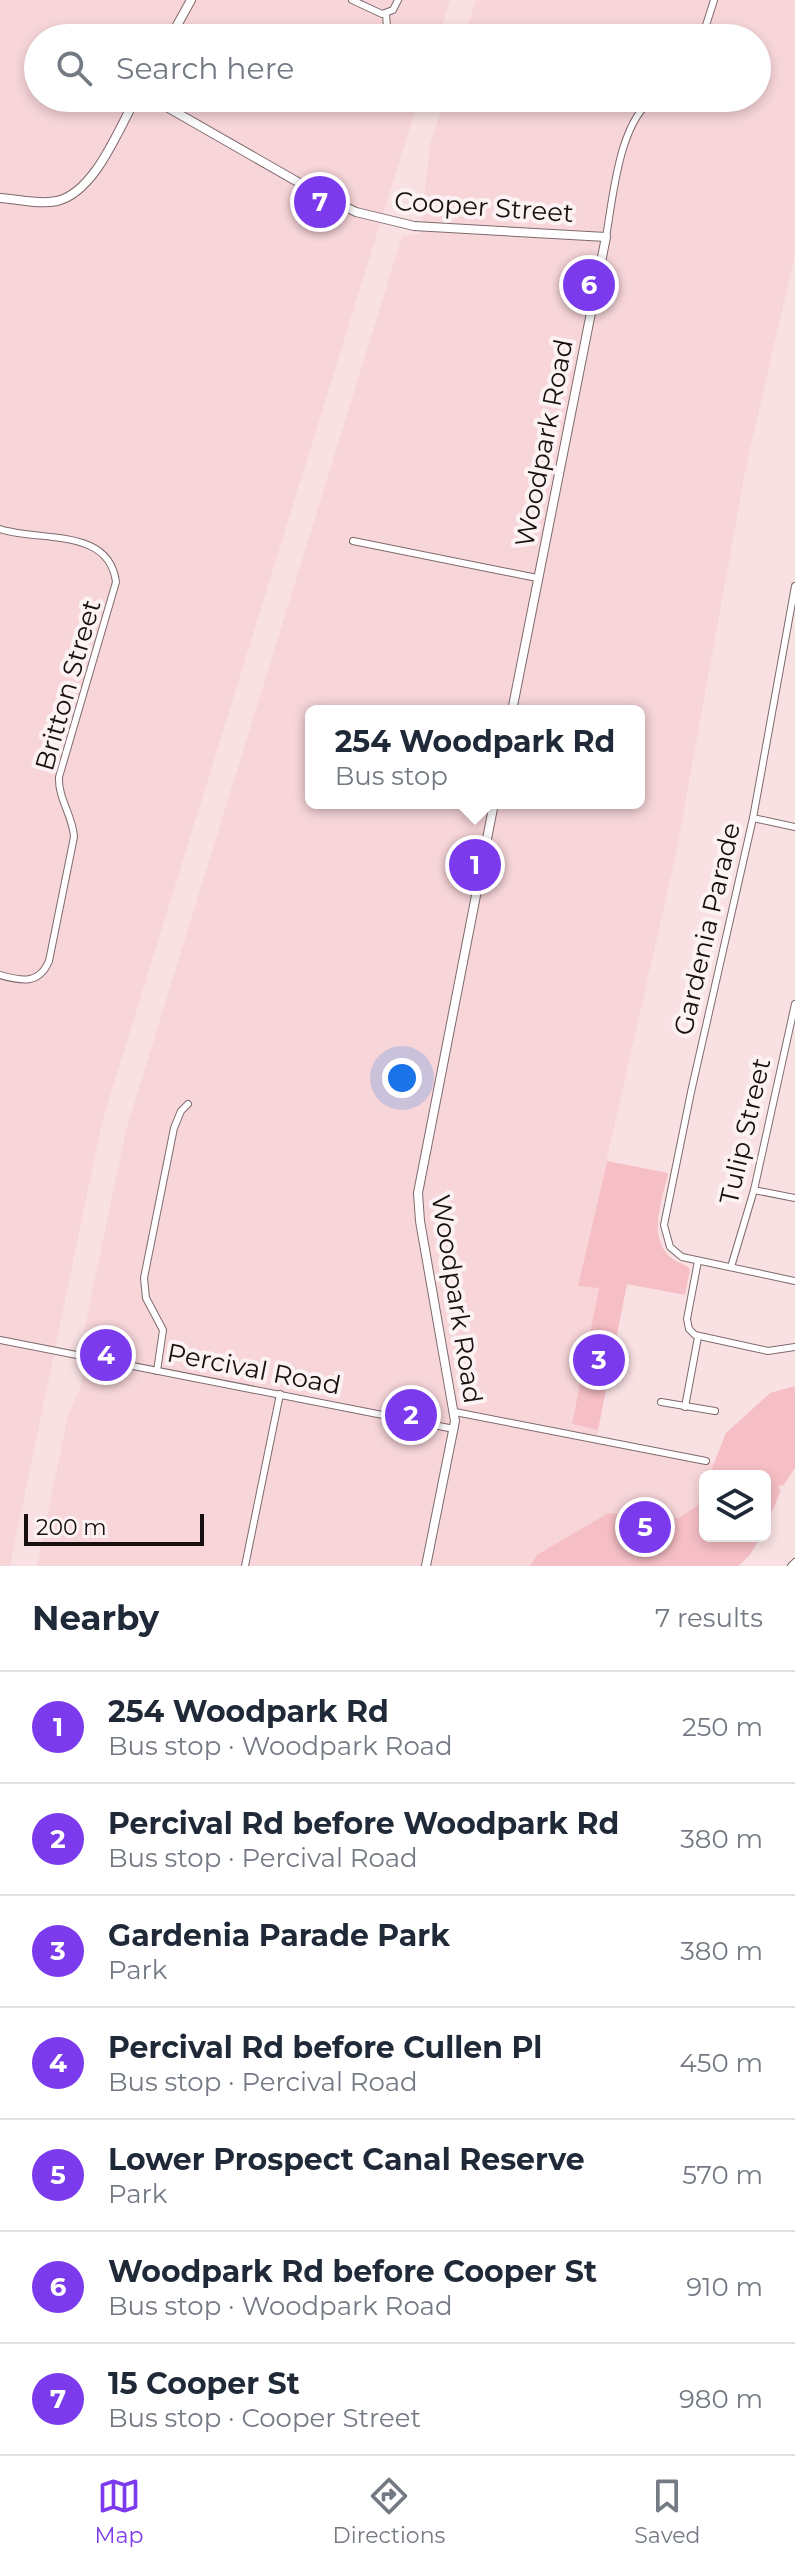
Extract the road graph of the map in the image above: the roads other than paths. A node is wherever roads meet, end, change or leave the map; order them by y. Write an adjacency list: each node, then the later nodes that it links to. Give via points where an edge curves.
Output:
1 (191, 0): 6 (street)
2 (352, 0): 5 (street)
3 (398, 0): 5 (street)
4 (714, 0): 8 (street)
5 (386, 14): 7 (street)
6 (178, 24)
7 (387, 24)
8 (706, 24)
9 (128, 112): 12 (street, via 79,191 54,202)
10 (176, 112): 13 (street, Cooper Street, via 336,203 393,223)
11 (639, 112): 13 (street, Woodpark Road, via 619,166)
12 (0, 198)
13 (606, 237): 16 (street, Woodpark Road)
14 (0, 529): 22 (street, Britton Street, via 92,546 108,559 116,582 60,770 60,793 73,842 49,961 38,978 25,981)
15 (353, 541): 16 (street)
16 (537, 578): 18 (street, Woodpark Road)
17 (795, 586): 20 (street, Gardenia Parade)
18 (513, 705)
19 (493, 809): 38 (street, Woodpark Road, via 418,1193)
20 (753, 818): 21 (street); 27 (street, Gardenia Parade, via 664,1225 672,1250)
21 (795, 827)
22 (0, 975)
23 (795, 1004): 25 (street, Tulip Street)
24 (188, 1104): 33 (street, via 174,1128 144,1278 146,1298 163,1330)
25 (754, 1190): 26 (street); 28 (street, Tulip Street)
26 (795, 1198)
27 (698, 1261): 28 (street, Gardenia Parade); 30 (street, via 687,1319)
28 (731, 1267): 29 (street, Gardenia Parade)
29 (795, 1281)
30 (698, 1337): 32 (street, via 771,1352); 36 (street)
31 (0, 1340): 33 (street, Percival Road)
32 (795, 1347)
33 (157, 1371): 34 (street, Percival Road)
34 (280, 1394): 39 (street, Percival Road); 41 (street)
35 (661, 1402): 36 (street)
36 (685, 1407): 37 (street)
37 (715, 1411)
38 (455, 1412): 39 (street, Woodpark Road); 40 (street)
39 (454, 1429): 42 (street, Woodpark Road)
40 (706, 1461)
41 (245, 1566)
42 (426, 1566)

